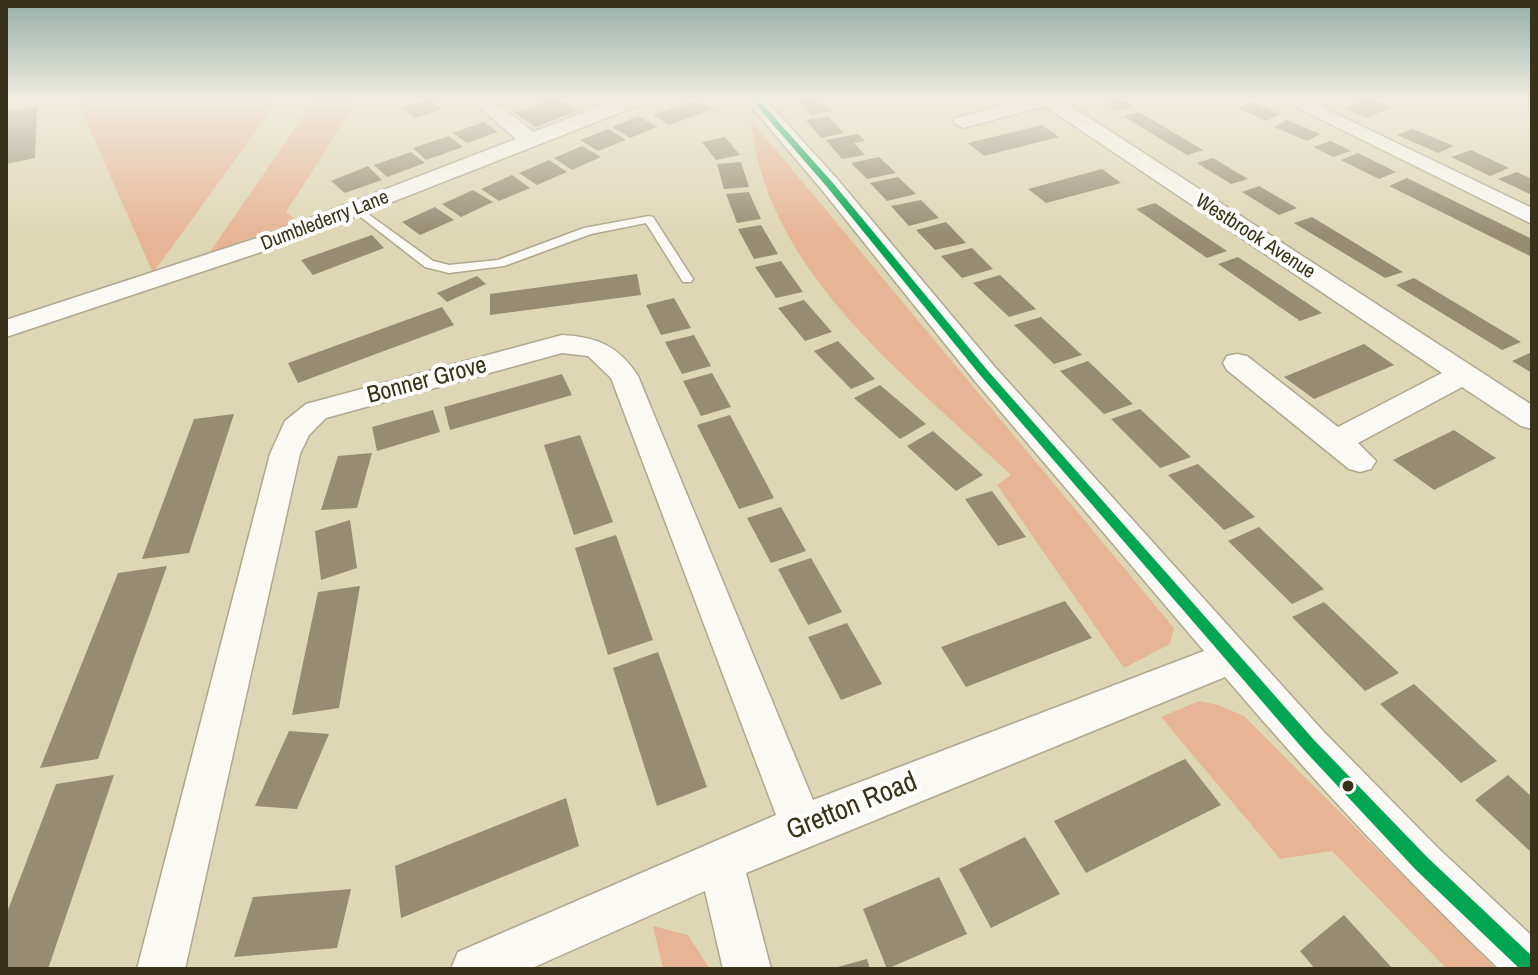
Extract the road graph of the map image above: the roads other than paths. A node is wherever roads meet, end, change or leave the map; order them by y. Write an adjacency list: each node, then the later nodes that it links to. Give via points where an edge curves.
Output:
1 (525, 144): 5 (street, Dumblederry Lane)
2 (793, 144): 14 (street, via 984,373)
3 (1113, 144): 10 (street, Westbrook Avenue)
4 (1390, 144): 6 (street)
5 (357, 209): 7 (lane, via 429,264 449,269 500,263 588,231 649,219); 8 (street, Dumblederry Lane)
6 (1532, 217)
7 (687, 279)
8 (6, 329)
9 (1237, 363): 12 (street)
10 (1463, 374): 11 (street, Westbrook Avenue); 12 (street)
11 (1532, 419)
12 (1335, 442): 13 (street)
13 (1360, 461)
14 (1234, 656): 15 (street, Gretton Road); 17 (street, via 1309,745 1422,864)
15 (802, 826): 16 (street, Gretton Road); 18 (street, Bonner Grove, via 624,376 608,354 592,346 562,344 316,411 296,429 285,454)
16 (721, 862): 19 (street, Gretton Road); 20 (street)
17 (1532, 968)
18 (161, 969)
19 (475, 969)
20 (747, 969)

